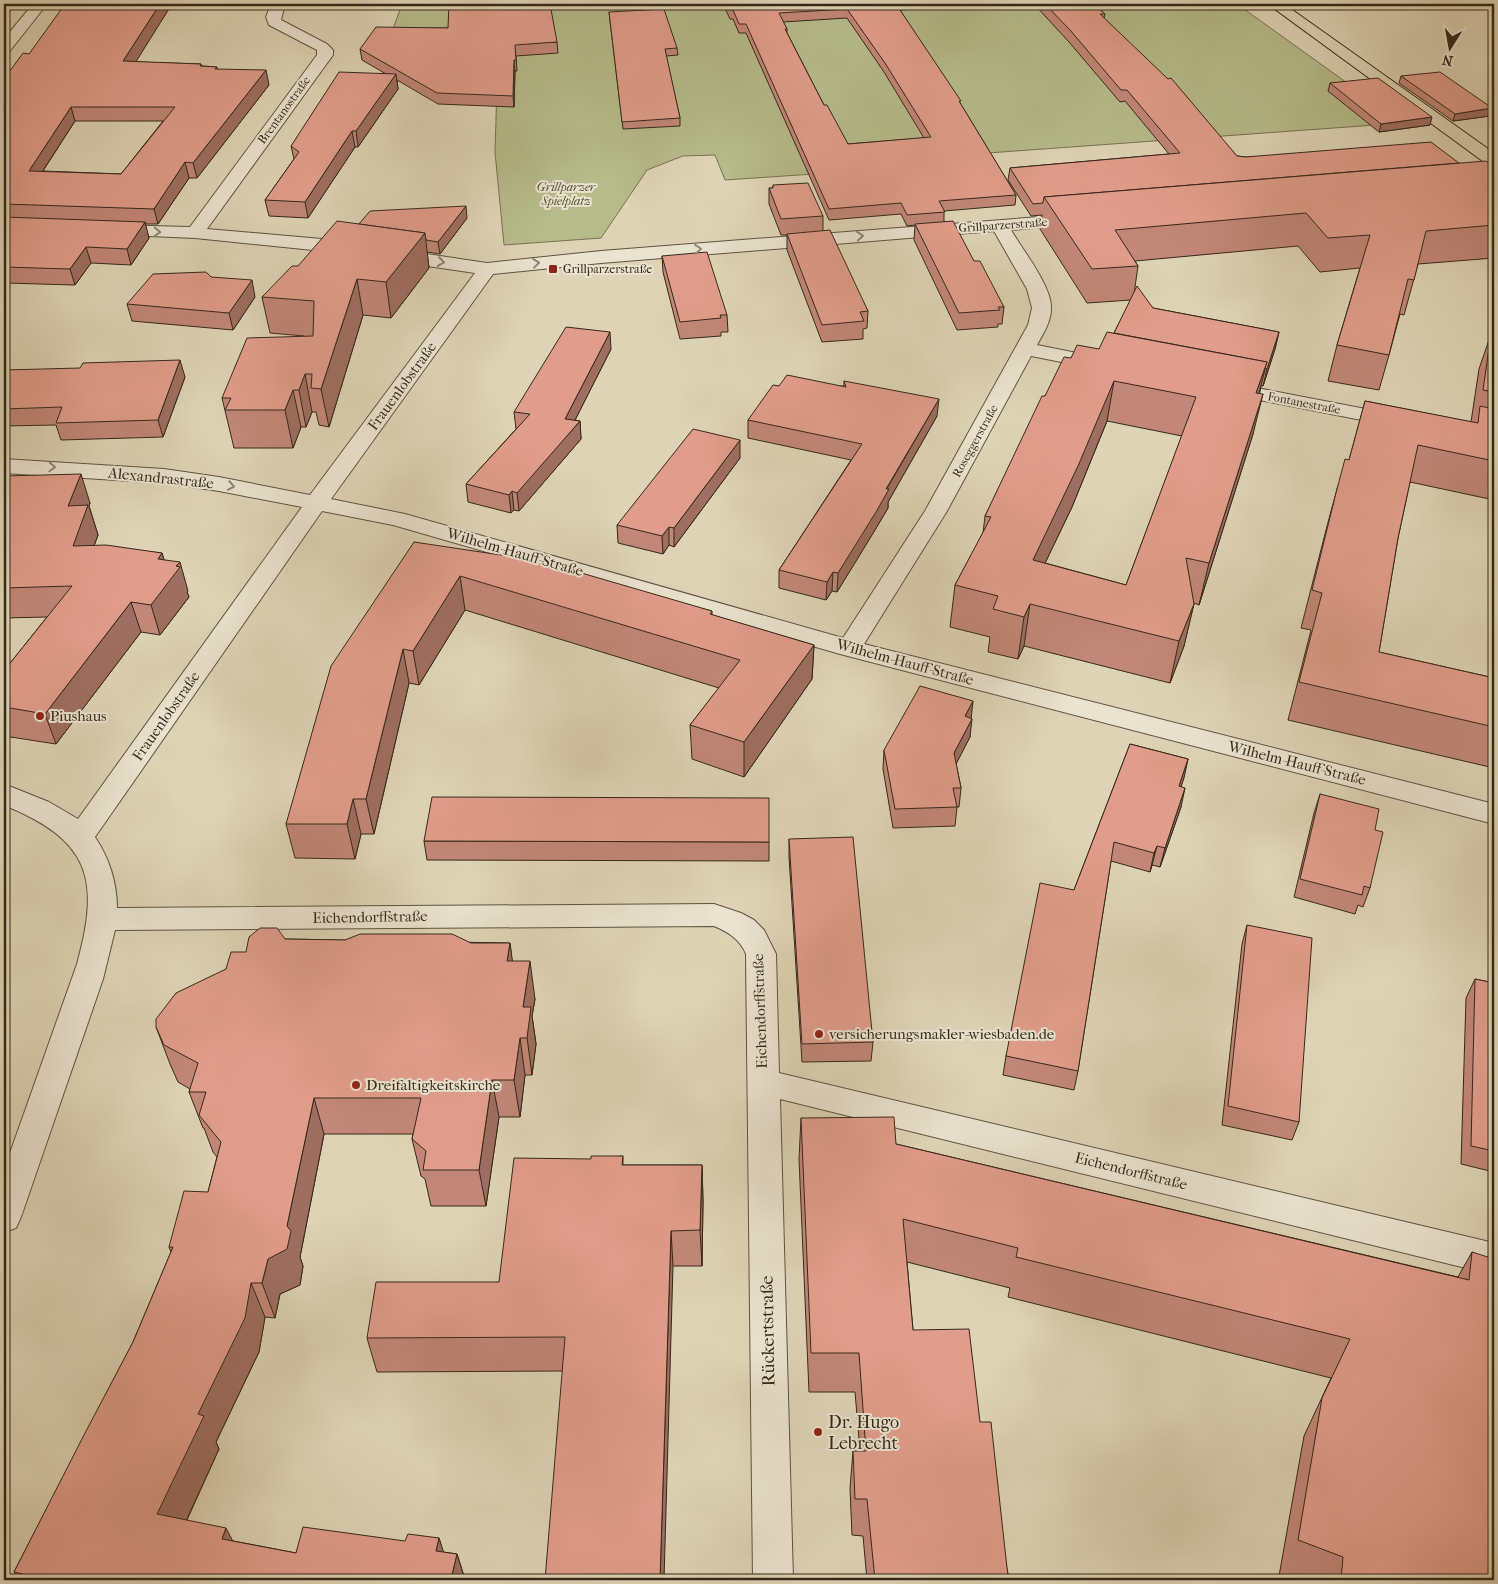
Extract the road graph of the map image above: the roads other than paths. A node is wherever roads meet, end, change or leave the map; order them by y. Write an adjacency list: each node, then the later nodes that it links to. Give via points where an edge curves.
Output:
1 (40, 4): 4 (street)
2 (278, 4): 9 (street, Brentanostraße, via 274,22 322,47 325,55)
3 (1275, 4): 5 (main road)
4 (4, 49)
5 (1494, 161)
6 (1098, 218): 7 (street, Grillparzerstraße)
7 (999, 225): 10 (street, Grillparzerstraße, one-way to 7, via 572,259); 11 (street, Roseggerstraße, via 1032,280 1042,308)
8 (90, 229): 9 (street, Grillparzerstraße, one-way to 9)
9 (195, 233): 10 (street, Grillparzerstraße, one-way to 10, via 334,246)
10 (488, 269): 16 (street, Frauenlobstraße)
11 (1026, 349): 12 (street); 17 (street, Roseggerstraße, via 927,528)
12 (1130, 369)
13 (1206, 384): 14 (street, Fontanestraße)
14 (1417, 425)
15 (4, 466): 16 (street, Alexandrastraße, one-way to 16, via 164,476)
16 (317, 502): 17 (street, Wilhelm-Hauff-Straße, via 409,522); 20 (street, Frauenlobstraße)
17 (849, 648): 19 (street, Wilhelm-Hauff-Straße)
18 (4, 794): 20 (street, via 52,816)
19 (1494, 814)
20 (80, 838): 21 (street, via 99,875)
21 (102, 919): 22 (street, Eichendorffstraße, via 714,915 733,920 747,930 761,954); 23 (street, via 91,967)
22 (763, 1082): 24 (street, Eichendorffstraße); 25 (street, Rückertstraße)
23 (4, 1217)
24 (1494, 1259)
25 (773, 1580)

